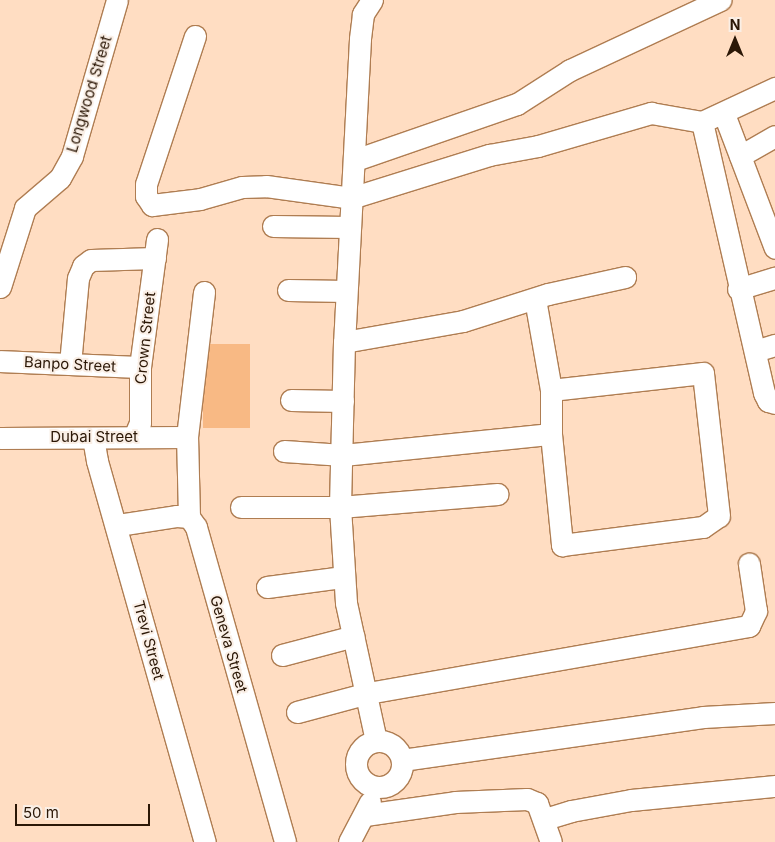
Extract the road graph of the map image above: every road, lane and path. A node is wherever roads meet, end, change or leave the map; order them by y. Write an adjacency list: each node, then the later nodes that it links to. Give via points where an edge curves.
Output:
1 (117, 0): 17 (street, Longwood Street, via 72,156 60,178 25,208)
2 (372, 0): 10 (street, via 363,14 360,39)
3 (720, 0): 10 (street, via 570,70 517,104)
4 (195, 36): 11 (street, via 146,184 146,196 152,205 167,205 250,186)
5 (773, 95): 6 (street)
6 (724, 114): 7 (street); 9 (street)
7 (702, 122): 11 (street, via 651,113 538,146 490,155); 18 (street)
8 (775, 136): 9 (street)
9 (740, 156): 14 (street)
10 (355, 160): 11 (street)
11 (351, 198): 13 (street)
12 (274, 226): 13 (street)
13 (349, 227): 20 (street)
14 (775, 248)
15 (625, 277): 22 (street)
16 (775, 278): 18 (street)
17 (0, 287)
18 (738, 289): 24 (street)
19 (288, 290): 20 (street)
20 (346, 291): 23 (street)
21 (204, 292): 34 (street)
22 (535, 299): 23 (street, via 463,321); 28 (street)
23 (344, 342): 30 (street)
24 (765, 348): 31 (street, via 764,393 768,401)
25 (0, 361): 26 (street, Banpo Street)
26 (70, 364): 27 (street, Banpo Street); 27 (street, Crown Street, via 78,278 83,266 91,260 156,249)
27 (140, 368): 33 (street, Crown Street, via 140,423)
28 (550, 390): 32 (street); 32 (street, via 703,373 719,516 703,527 562,545)
29 (291, 400): 30 (street)
30 (343, 401): 38 (street)
31 (775, 403)
32 (551, 434): 38 (street)
33 (134, 437): 34 (street, Dubai Street); 36 (street, Dubai Street)
34 (187, 437): 42 (street)
35 (0, 438): 36 (street, Dubai Street)
36 (93, 438): 43 (street, Trevi Street, via 97,461)
37 (284, 452): 38 (street)
38 (343, 455): 41 (street)
39 (496, 494): 41 (street)
40 (241, 507): 41 (street)
41 (340, 507): 45 (street)
42 (189, 517): 43 (street); 59 (street, Geneva Street, via 196,527)
43 (118, 525): 58 (street, Trevi Street)
44 (749, 564): 49 (street, via 756,611 749,626)
45 (343, 577): 46 (street); 47 (street)
46 (267, 587)
47 (354, 636): 48 (street); 49 (street)
48 (282, 655)
49 (368, 694): 50 (street); 52 (street)
50 (297, 712)
51 (775, 713): 53 (street, via 703,717)
52 (376, 741): 53 (street, via 388,742 397,749); 55 (street, via 364,746 356,758 356,771 364,782)
53 (402, 760): 55 (street, via 400,774 391,785)
54 (775, 786): 57 (street, via 631,800)
55 (376, 787): 56 (street)
56 (365, 815): 57 (street, via 455,802 527,799 537,803); 60 (street)
57 (545, 819): 61 (street)
58 (205, 842)
59 (285, 842)
60 (350, 842)
61 (551, 842)

